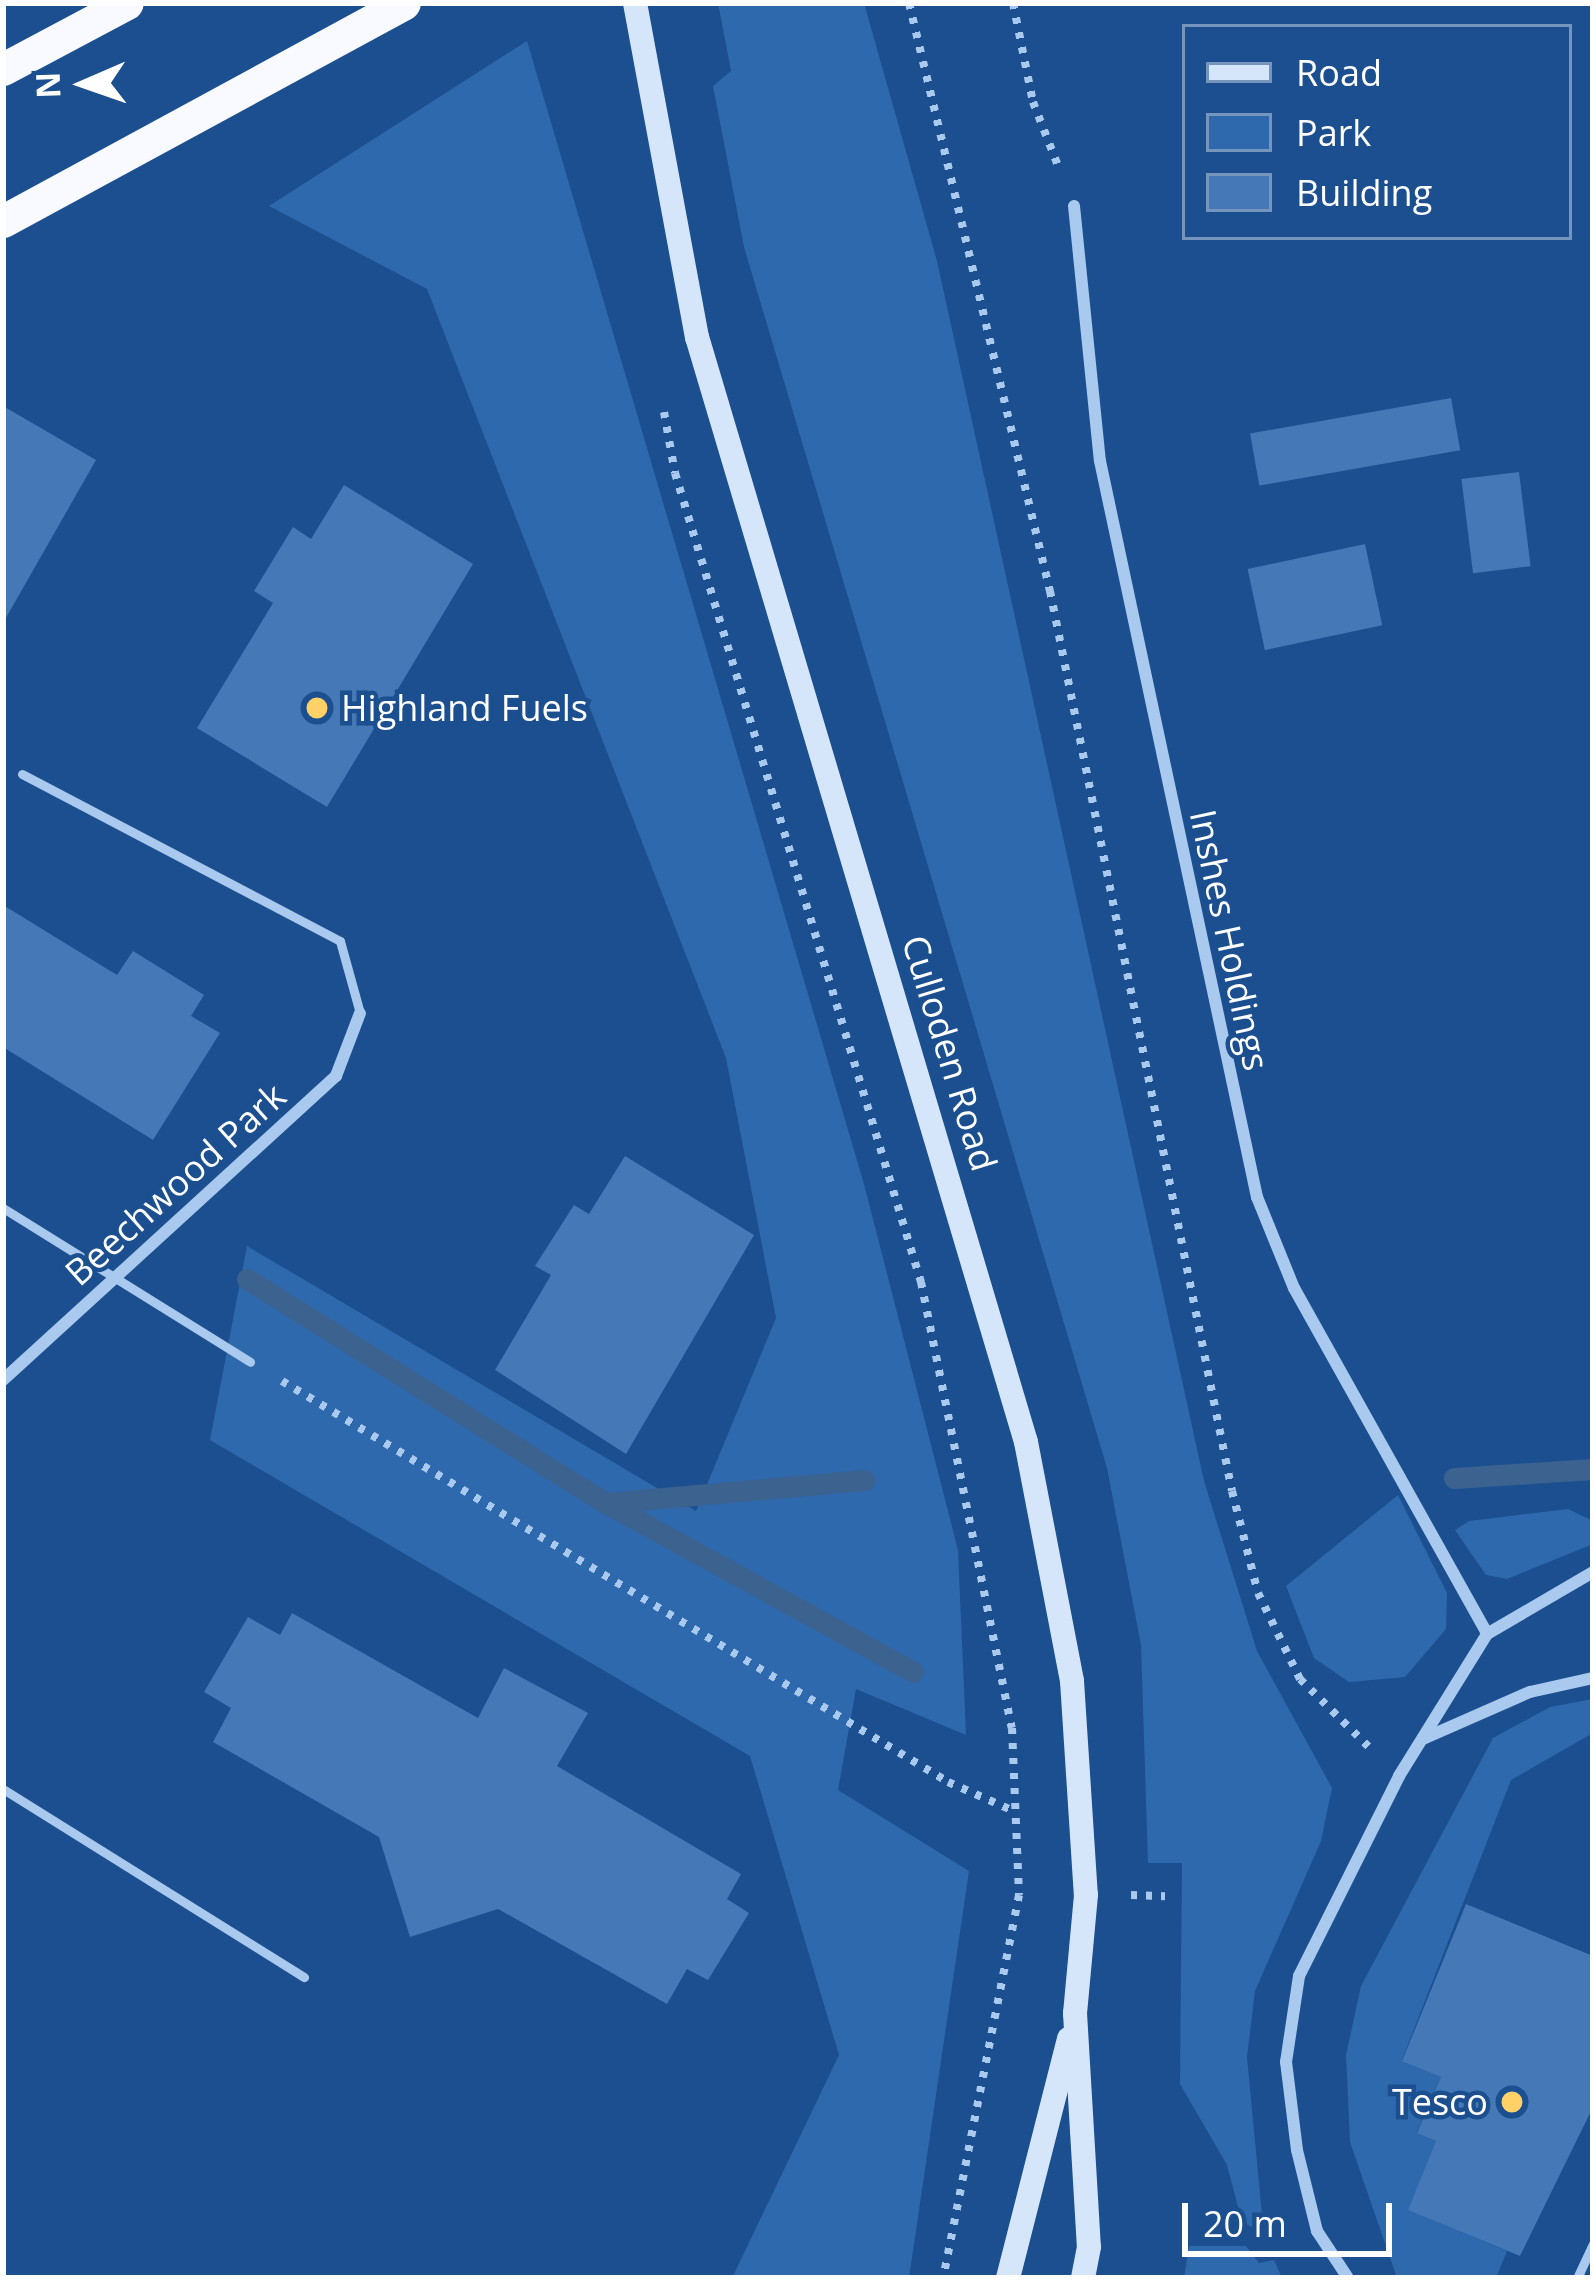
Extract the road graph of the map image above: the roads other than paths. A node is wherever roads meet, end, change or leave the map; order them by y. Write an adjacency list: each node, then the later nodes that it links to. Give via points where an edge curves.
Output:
1 (127, 3): 4 (highway)
2 (404, 3): 6 (highway)
3 (635, 3): 19 (main road, Culloden Road, via 698,338 1026,1442 1072,1681 1086,1895)
4 (3, 69)
5 (1074, 206): 14 (street, Inshes Holdings, via 1100,461 1257,1197 1294,1288)
6 (3, 221)
7 (22, 774): 8 (lane, via 340,940)
8 (360, 1012): 10 (street, Beechwood Park, via 336,1076)
9 (3, 1208): 10 (lane)
10 (114, 1281): 11 (lane); 12 (street, Beechwood Park)
11 (250, 1362)
12 (3, 1380)
13 (1593, 1571): 14 (street)
14 (1487, 1634): 16 (street)
15 (1593, 1678): 16 (street, via 1530,1692)
16 (1422, 1739): 23 (street, via 1299,1976 1286,2062 1317,2231)
17 (3, 1789): 18 (lane)
18 (304, 1977)
19 (1075, 2013): 21 (main road, Culloden Road); 22 (main road, Culloden Road, via 1089,2247)
20 (1593, 2243): 24 (lane)
21 (1008, 2278)
22 (1083, 2278)
23 (1348, 2278)
24 (1577, 2278)

